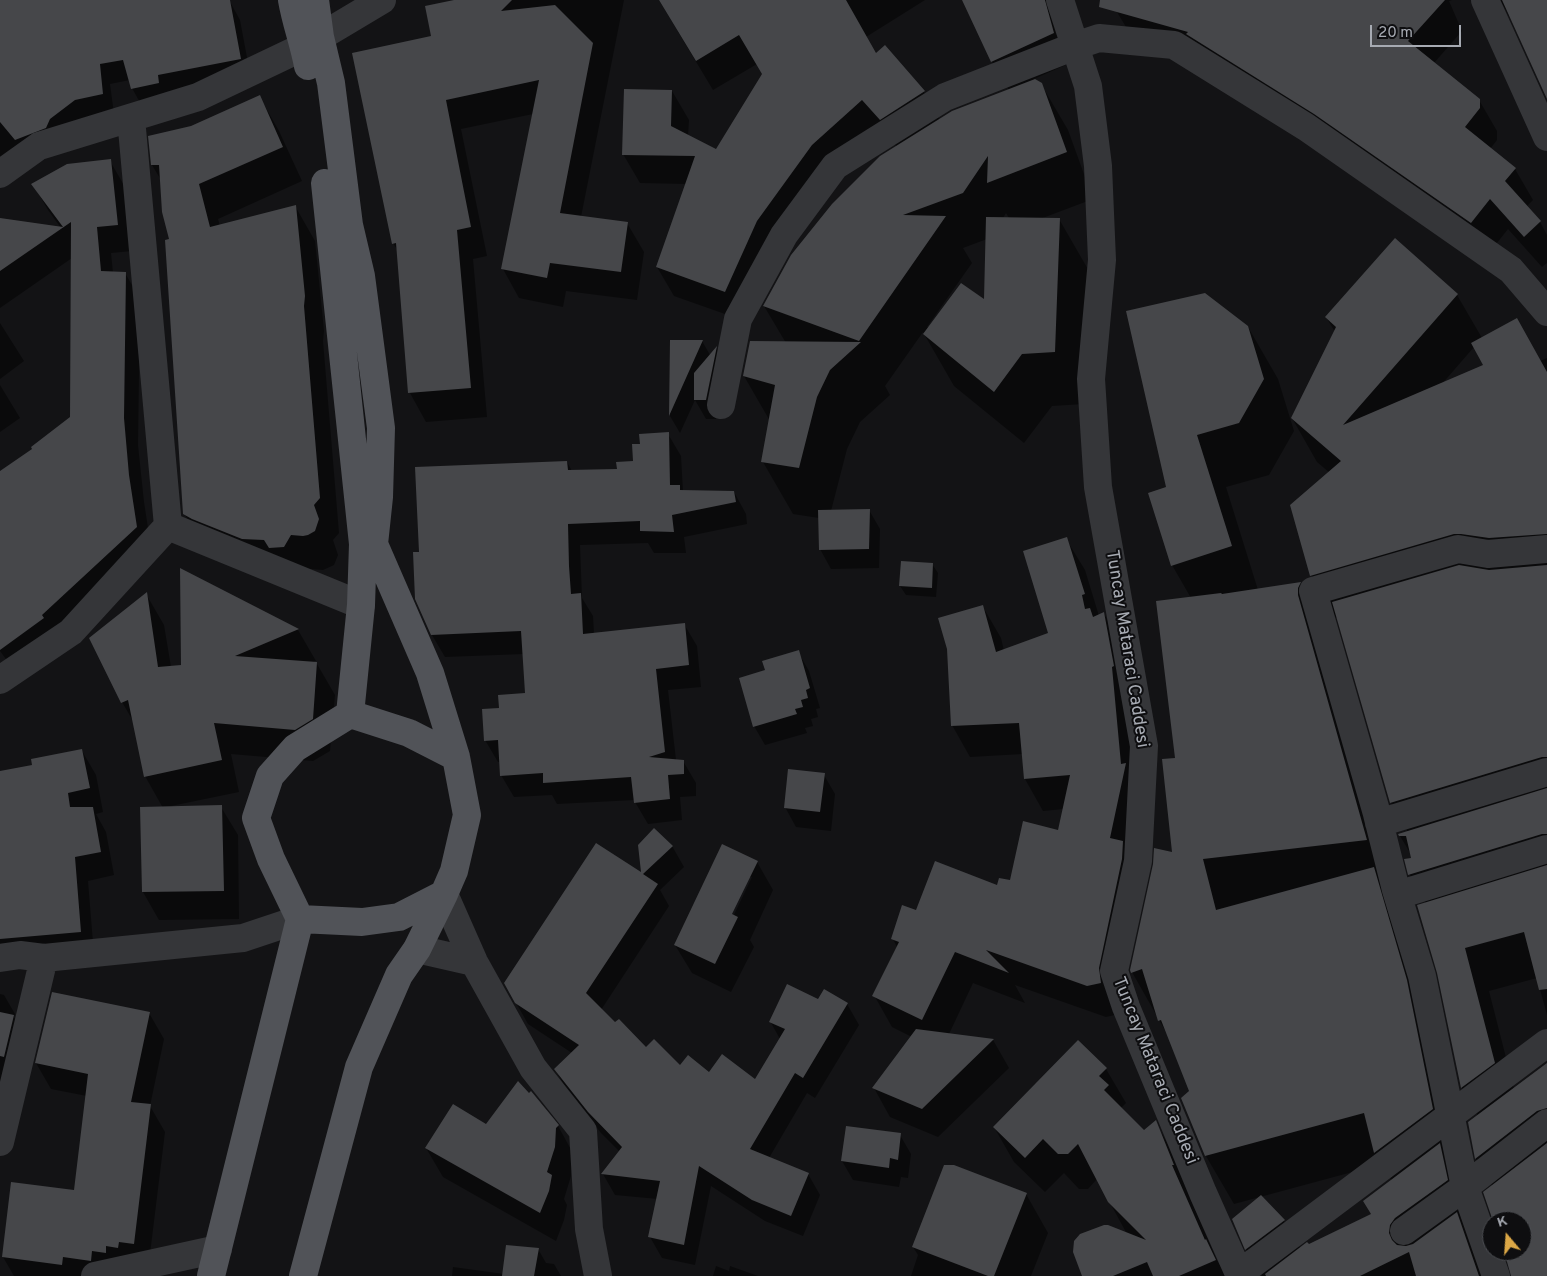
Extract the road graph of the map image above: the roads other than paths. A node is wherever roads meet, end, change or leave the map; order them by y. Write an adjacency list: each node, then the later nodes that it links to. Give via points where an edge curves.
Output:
1 (292, 0): 6 (main road, via 296,20)
2 (315, 0): 6 (main road)
3 (382, 0): 6 (street)
4 (1060, 0): 7 (street, Tuncay Mataraci Caddesi)
5 (1485, 0): 9 (street)
6 (312, 42): 8 (street, via 198,97); 15 (main road, via 363,544); 18 (main road, via 331,83 349,225 361,276 381,428 374,544 430,672)
7 (1075, 46): 11 (street, via 1099,38 1174,45 1306,127 1511,270); 12 (street, via 945,97 835,166 784,235 738,319); 36 (street, Tuncay Mataraci Caddesi, via 1088,86 1098,166 1102,260 1091,379 1098,487 1144,746 1138,862 1114,971 1126,1008)
8 (131, 118): 10 (street, via 39,146); 13 (street)
9 (1547, 137)
10 (0, 174)
11 (1547, 312)
12 (721, 405)
13 (168, 526): 15 (street); 16 (street, via 71,632)
14 (1547, 549): 20 (street, via 1488,554 1458,549 1313,591)
15 (360, 605): 17 (main road)
16 (0, 680)
17 (350, 714): 18 (main road, via 409,733); 24 (main road, via 295,748 270,776 256,818 271,859)
18 (456, 757): 22 (main road, via 467,815 454,872)
19 (1547, 772): 20 (street)
20 (1379, 823): 23 (street)
21 (1547, 850): 23 (street)
22 (444, 894): 24 (main road, via 399,917 362,922); 25 (main road); 28 (street)
23 (1398, 895): 30 (street, via 1422,976)
24 (300, 919): 27 (street, via 243,938); 35 (main road)
25 (417, 949): 28 (street); 39 (main road, via 399,974 359,1067)
26 (0, 958): 27 (street, via 20,955)
27 (44, 958): 32 (street)
28 (474, 962): 40 (street, via 533,1068 583,1131 589,1229)
29 (1547, 1043): 30 (street)
30 (1451, 1115): 33 (street); 36 (street)
31 (1547, 1123): 33 (street)
32 (0, 1142)
33 (1465, 1187): 34 (street); 41 (street)
34 (1404, 1231)
35 (218, 1249): 37 (street); 38 (main road)
36 (1239, 1275)
37 (94, 1276)
38 (211, 1276)
39 (303, 1276)
40 (598, 1276)
41 (1496, 1276)

